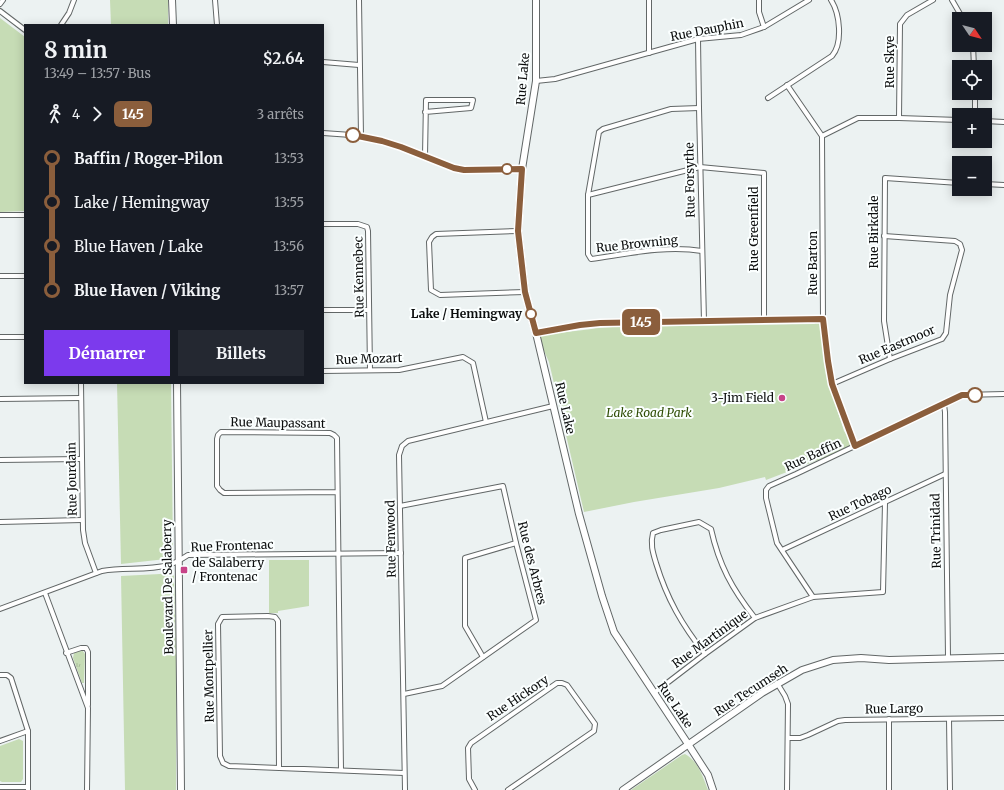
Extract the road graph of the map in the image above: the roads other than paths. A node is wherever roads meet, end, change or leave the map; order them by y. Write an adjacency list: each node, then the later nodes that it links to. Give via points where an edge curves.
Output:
1 (3, 0): 13 (street)
2 (74, 0): 16 (street)
3 (172, 0): 17 (street)
4 (215, 0): 18 (street)
5 (359, 0): 24 (street)
6 (536, 0): 25 (street, Rue Lake)
7 (649, 0): 22 (street)
8 (760, 0): 19 (street, via 759,12)
9 (809, 0): 19 (street, Rue Dauphin)
10 (831, 0): 26 (street, via 838,12 839,43 836,51)
11 (933, 0): 30 (street, Rue Skye, via 907,15 900,24)
12 (952, 0): 15 (street)
13 (0, 4)
14 (0, 11): 20 (street)
15 (959, 12)
16 (62, 24)
17 (173, 24)
18 (217, 24)
19 (764, 27): 21 (street, Rue Dauphin, via 741,35)
20 (24, 29)
21 (698, 40): 22 (street, Rue Dauphin); 28 (street, Rue Forsythe)
22 (649, 53): 25 (street, Rue Dauphin, via 555,79)
23 (324, 62): 24 (street)
24 (359, 65): 35 (street)
25 (536, 81): 39 (street, Rue Lake)
26 (787, 85): 27 (street); 36 (street)
27 (768, 98)
28 (698, 108): 38 (street, Rue Forsythe); 43 (street, Rue Browning, via 671,109 599,132)
29 (425, 112): 29 (street, via 471,108 473,100 426,100); 37 (street)
30 (899, 118): 31 (street); 36 (street, via 858,118)
31 (952, 120)
32 (992, 121): 33 (street)
33 (1004, 122)
34 (324, 132): 35 (street)
35 (361, 136): 37 (street)
36 (822, 136): 55 (street, Rue Barton)
37 (425, 156): 39 (street, via 464,170)
38 (700, 167): 43 (street, Rue Greenfield); 49 (street, Rue Forsythe); 56 (street, Rue Greenfield, via 764,174)
39 (522, 169): 47 (street, Rue Lake)
40 (952, 183): 48 (street, Rue Birkdale, via 885,178)
41 (992, 184): 42 (street)
42 (1004, 185)
43 (588, 195): 49 (street, Rue Browning, via 588,254 591,259 654,250)
44 (0, 215): 45 (street)
45 (24, 215)
46 (324, 224): 54 (street, Rue Kennebec, via 358,224 366,227)
47 (518, 231): 52 (street, Rue Lake); 52 (street, via 436,234 429,242 431,290 440,295)
48 (884, 236): 61 (street, Rue Birkdale, via 884,321); 61 (street, Rue Eastmoor, via 955,241 960,244 962,250 950,295 946,333 942,339)
49 (702, 251): 57 (street, Rue Forsythe)
50 (0, 276): 51 (street)
51 (24, 276)
52 (525, 292): 58 (street, Rue Lake)
53 (324, 310): 54 (street)
54 (369, 310): 62 (street, Rue Kennebec)
55 (823, 319): 56 (street); 66 (street, Rue Barton)
56 (764, 320): 57 (street)
57 (704, 321): 58 (street, via 600,323)
58 (536, 333): 71 (street, Rue Lake)
59 (24, 337): 60 (street)
60 (0, 338)
61 (890, 359): 66 (street, Rue Eastmoor)
62 (370, 370): 63 (street, Rue Mozart); 72 (street, Rue Mozart, via 399,370 463,356 474,363)
63 (324, 371)
64 (81, 384): 68 (street, Rue Jourdain)
65 (177, 384): 86 (street, Boulevard De Salaberry)
66 (832, 384): 73 (street, Rue Barton)
67 (1004, 394): 70 (street, Rue Baffin, via 962,395)
68 (81, 398): 69 (street); 74 (street, Rue Jourdain)
69 (0, 399)
70 (944, 405): 73 (street, Rue Baffin); 76 (street, Rue Trinidad)
71 (553, 406): 72 (street, Rue Fenwood); 100 (street, Rue Lake, via 581,521 614,632)
72 (486, 422): 79 (street, Rue Fenwood, via 408,441 402,446)
73 (855, 446): 83 (street, Rue Baffin, via 768,487 766,498 777,543)
74 (82, 459): 75 (street); 80 (street, Rue Jourdain)
75 (0, 460)
76 (945, 474): 78 (street, Rue Tobago); 95 (street, Rue Trinidad)
77 (337, 492): 77 (street, Rue Maupassant, via 337,438 330,433 221,432 218,435 217,486 224,493); 84 (street, Rue Maupassant)
78 (885, 503): 83 (street, Rue Tobago); 89 (street, Rue Martinique, via 883,592)
79 (400, 506): 82 (street, Rue des Arbres, via 503,486); 85 (street, Rue Fenwood)
80 (82, 520): 81 (street); 87 (street, Rue Jourdain, via 84,540)
81 (0, 522)
82 (516, 544): 94 (street, Rue des Arbres, via 536,620); 94 (street, via 465,558 465,626)
83 (782, 550): 89 (street, Rue Baffin)
84 (338, 553): 85 (street, Rue Frontenac); 86 (street, Rue Frontenac, via 188,555); 110 (street, Rue Maupassant)
85 (401, 553): 99 (street, Rue Fenwood)
86 (179, 560): 87 (street, Rue Frontenac, via 166,566); 115 (street, Boulevard De Salaberry)
87 (96, 573): 88 (street, Rue Frontenac)
88 (45, 593): 90 (street, Rue Frontenac); 92 (street)
89 (813, 597): 91 (street, Rue Martinique)
90 (0, 609)
91 (755, 618): 93 (street, Rue Martinique); 93 (street, via 724,572 711,529 699,522 653,533 651,546 670,602 685,628)
92 (66, 653): 101 (street); 101 (street, via 81,648 86,648 88,652)
93 (705, 654): 100 (street, Rue Martinique)
94 (483, 657): 99 (street, Rue des Arbres, via 442,686)
95 (948, 657): 96 (street, Rue Tecumseh); 98 (street, Rue Tecumseh, via 833,660 802,670)
96 (1004, 657)
97 (0, 675): 105 (street, via 11,678)
98 (778, 683): 106 (street, via 788,704); 108 (street, Rue Tecumseh)
99 (404, 694): 111 (street, Rue Fenwood)
100 (654, 694): 108 (street, Rue Lake)
101 (88, 708): 114 (street)
102 (1004, 718): 104 (street, Rue Largo)
103 (889, 719): 104 (street, Rue Largo); 106 (street, Rue Largo, via 838,721 800,738); 122 (street)
104 (949, 719): 123 (street)
105 (28, 731): 107 (street); 113 (street)
106 (788, 738): 121 (street)
107 (0, 741)
108 (688, 744): 119 (street, Rue Tecumseh); 120 (street, Rue Lake, via 708,776)
109 (279, 768): 109 (street, Rue Montpellier, via 229,766 223,763 220,756 218,624 222,617 268,616 275,617 278,621); 110 (street, Rue Montpellier)
110 (340, 770): 111 (street, Rue Montpellier)
111 (404, 773): 116 (street, Rue Fenwood)
112 (0, 787): 113 (street)
113 (28, 789)
114 (87, 790)
115 (182, 790)
116 (405, 790)
117 (475, 790): 118 (street, Rue Hickory, via 469,779 468,748 471,743 557,683 567,685 595,724 594,731)
118 (508, 790)
119 (623, 790)
120 (713, 790)
121 (787, 790)
122 (889, 790)
123 (950, 790)

